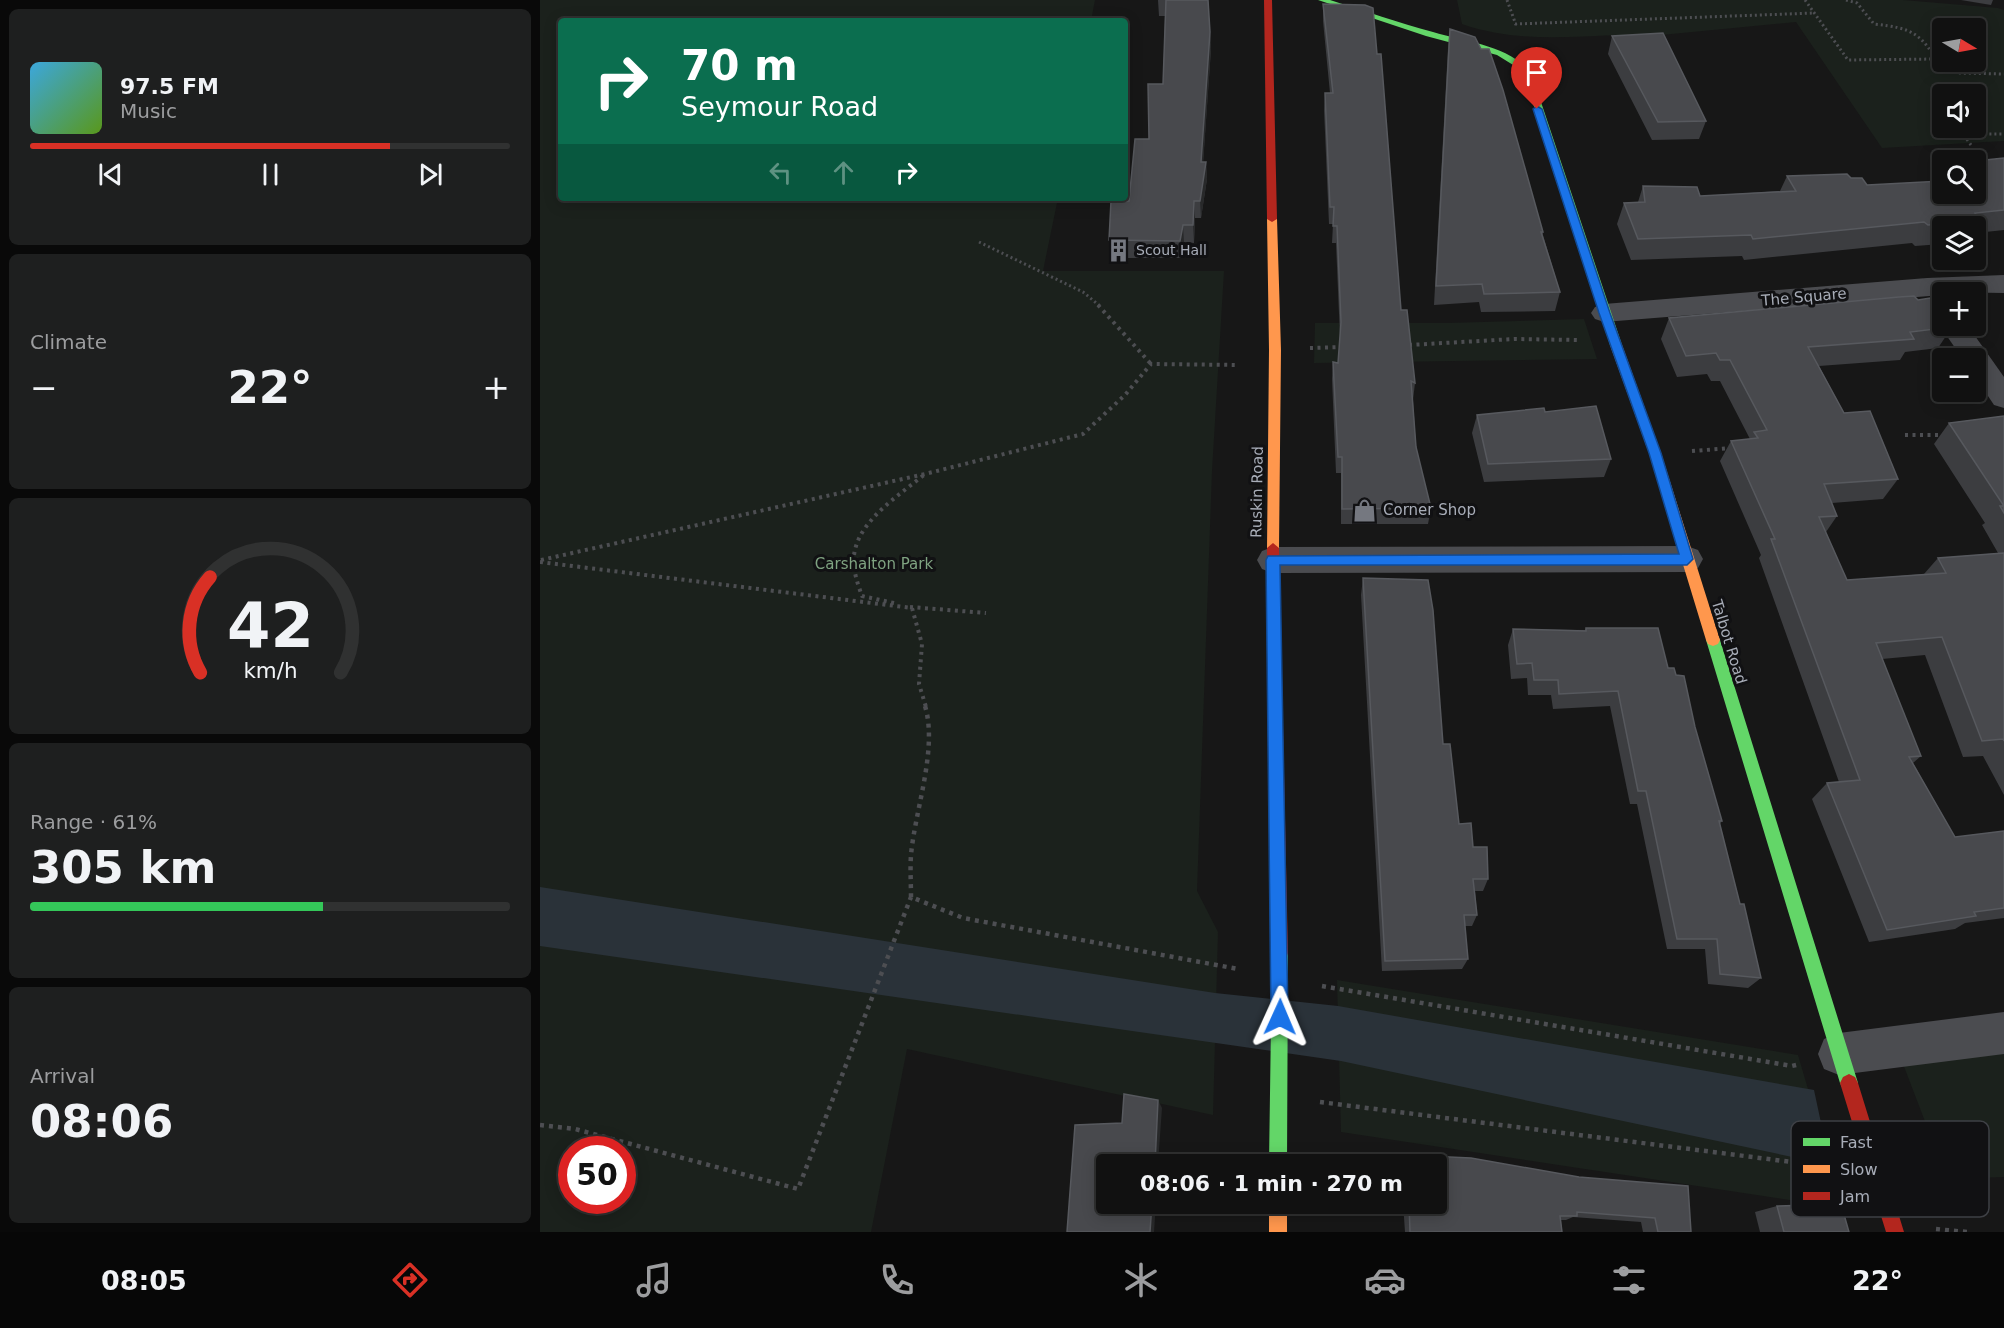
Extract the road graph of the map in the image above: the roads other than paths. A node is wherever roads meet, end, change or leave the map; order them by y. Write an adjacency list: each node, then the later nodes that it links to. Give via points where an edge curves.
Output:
1 (1268, 0): 10 (street, Ruskin Road, via 1275,350)
2 (1322, 0): 6 (street, Talbot Road, via 1500,53 1521,66 1528,74)
3 (2004, 284): 4 (street, The Square)
4 (1927, 287): 5 (street); 6 (street, The Square)
5 (1932, 294)
6 (1605, 313): 9 (street, Talbot Road, via 1655,453)
7 (1961, 336): 8 (street)
8 (2004, 398)
9 (1687, 559): 10 (street); 12 (street, Talbot Road)
10 (1273, 560): 14 (street, Ruskin Road, via 1280,977)
11 (2004, 1033): 12 (street)
12 (1839, 1054): 13 (street, Talbot Road)
13 (1860, 1121)
14 (1278, 1154)
15 (1278, 1214): 17 (street)
16 (1890, 1217): 18 (street, Talbot Road)
17 (1278, 1232)
18 (1895, 1232)

